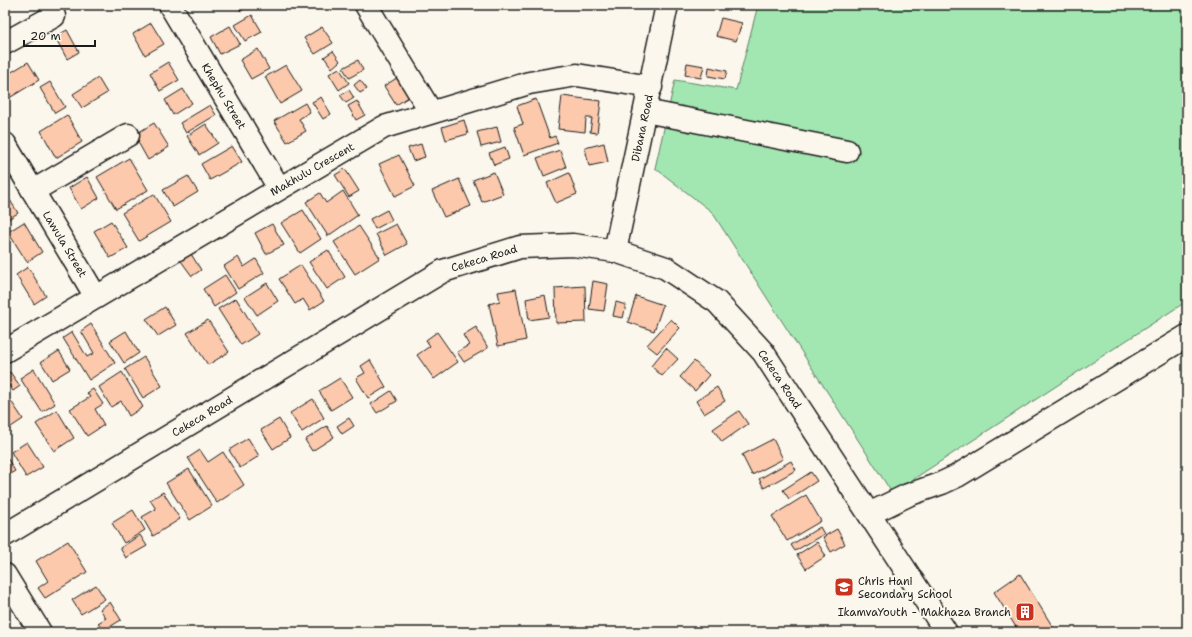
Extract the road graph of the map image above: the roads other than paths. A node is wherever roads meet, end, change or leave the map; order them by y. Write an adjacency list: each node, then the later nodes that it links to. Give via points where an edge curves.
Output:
1 (170, 5): 12 (street, Khephu Street)
2 (366, 5): 8 (street)
3 (667, 5): 6 (street, Dibana Road)
4 (54, 16): 5 (street)
5 (5, 43)
6 (650, 87): 7 (street, Dibana Road); 8 (street, Makhulu Crescent, via 576,75 529,83)
7 (646, 111): 11 (street); 14 (street, Dibana Road)
8 (431, 112): 12 (street, Makhulu Crescent, via 384,127)
9 (128, 135): 13 (street)
10 (5, 144): 13 (street, Lawula Street)
11 (847, 151)
12 (279, 188): 15 (street, Makhulu Crescent)
13 (34, 191): 15 (street, Lawula Street)
14 (615, 251): 18 (street, Cekeca Road, via 666,268 717,302 763,352); 19 (street, Cekeca Road, via 573,245 520,246 443,271)
15 (96, 297): 17 (street, Makhulu Crescent)
16 (1187, 336): 18 (street, via 957,476)
17 (5, 351)
18 (869, 514): 22 (street, Cekeca Road)
19 (5, 535)
20 (5, 575): 21 (street)
21 (40, 632)
22 (946, 632)

